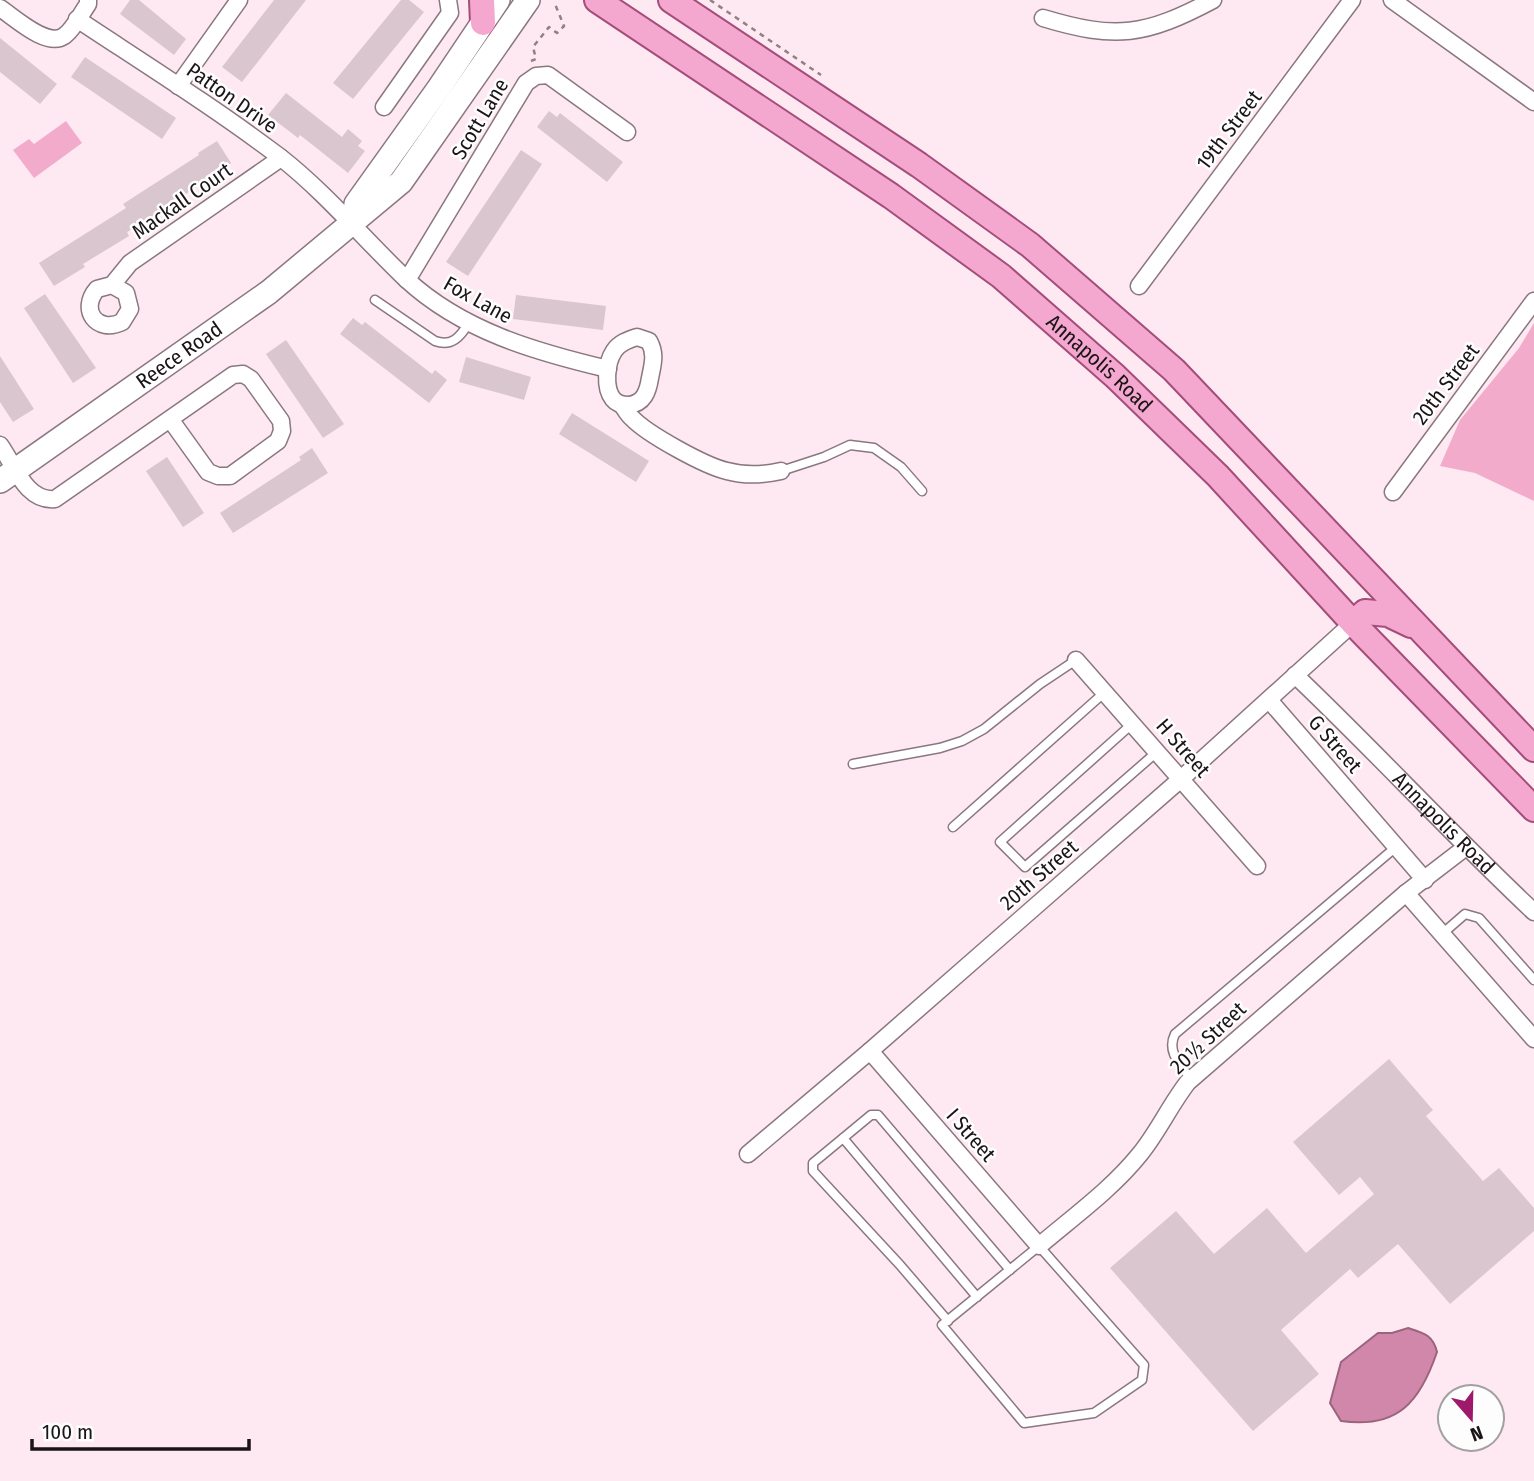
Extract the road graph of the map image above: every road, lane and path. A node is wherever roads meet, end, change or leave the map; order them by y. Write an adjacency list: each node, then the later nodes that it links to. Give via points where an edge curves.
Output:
1 (88, 0): 15 (street)
2 (239, 0): 17 (street)
3 (448, 0): 19 (street, via 450,13)
4 (498, 0): 13 (main road)
5 (528, 0): 22 (main road, Reece Road, via 401,182)
6 (597, 0): 37 (main road, Annapolis Road, via 891,196 1001,276 1115,376 1218,476)
7 (671, 0): 38 (main road, Annapolis Road, via 919,165 1030,245 1174,370)
8 (1213, 0): 14 (street, via 1133,32 1104,33)
9 (1352, 0): 25 (street, 19th Street)
10 (1392, 0): 18 (street)
11 (555, 4): 16 (path, via 564,26 557,33 550,27 533,47 536,59 529,62)
12 (0, 8): 15 (street, via 45,39 66,35)
13 (482, 11): 22 (main road, via 356,204)
14 (1042, 18)
15 (77, 19): 17 (street, Patton Drive)
16 (536, 76): 20 (street, Scott Lane, via 548,75); 23 (street, Scott Lane, via 526,83)
17 (178, 86): 21 (street, Patton Drive)
18 (1534, 102)
19 (384, 107)
20 (627, 132)
21 (281, 158): 22 (street, Patton Drive); 24 (street, Mackall Court, via 130,263)
22 (353, 224): 23 (street, Fox Lane); 34 (main road, Reece Road, via 270,292)
23 (407, 280): 28 (street, Fox Lane)
24 (113, 285)
25 (1139, 286)
26 (375, 300): 28 (lane, via 443,344 461,336)
27 (1534, 301): 36 (street, 20th Street)
28 (469, 323): 29 (street, Fox Lane, via 538,350)
29 (608, 369): 30 (street, via 610,392); 30 (street, via 614,351 624,341 637,337 649,341 654,350 643,399)
30 (622, 405): 33 (street, via 632,419 713,467 743,474)
31 (170, 419): 31 (street, via 233,375 243,374 281,421 282,431 278,441 240,469 218,476 208,472); 34 (street, via 55,499 34,496)
32 (0, 445): 34 (street)
33 (781, 471): 35 (lane, via 850,445 874,448 901,467)
34 (8, 475)
35 (922, 491)
36 (1393, 492)
37 (1353, 623): 38 (main road, via 1365,612 1388,614); 40 (street, 20th Street); 48 (main road, Annapolis Road)
38 (1421, 630): 44 (main road, Annapolis Road)
39 (1076, 660): 41 (street, H Street); 46 (lane, via 962,741)
40 (1295, 675): 42 (street, 20th Street); 51 (street, Annapolis Road)
41 (1105, 692): 43 (street, H Street); 49 (lane)
42 (1269, 700): 47 (street, 20th Street); 50 (street, G Street)
43 (1133, 723): 45 (street, H Street); 45 (lane, via 1000,842 1025,867)
44 (1534, 749)
45 (1158, 751): 47 (street, H Street)
46 (853, 764)
47 (1182, 778): 52 (street, H Street); 59 (street, 20th Street)
48 (1534, 809)
49 (953, 827)
50 (1396, 847): 53 (street, G Street); 60 (lane, via 1175,1034 1172,1052)
51 (1466, 847): 53 (street, 20½ Street); 55 (street, Annapolis Road)
52 (1256, 866)
53 (1425, 880): 54 (street, 20½ Street)
54 (1406, 893): 56 (street); 60 (street, 20½ Street)
55 (1534, 912)
56 (1442, 934): 57 (lane, via 1465,914 1479,918); 58 (street)
57 (1534, 980)
58 (1534, 1039)
59 (870, 1051): 62 (street, 20th Street); 63 (street, I Street)
60 (1191, 1079): 63 (street, 20½ Street, via 1141,1153)
61 (843, 1138): 64 (lane, via 871,1115 878,1115); 65 (lane); 66 (lane, via 813,1163 813,1171)
62 (748, 1154)
63 (1039, 1246): 64 (lane); 66 (lane, via 1144,1365 1142,1380 1094,1413 1024,1423 942,1325)
64 (1010, 1270): 65 (lane)
65 (977, 1297): 66 (lane)
66 (948, 1321)

